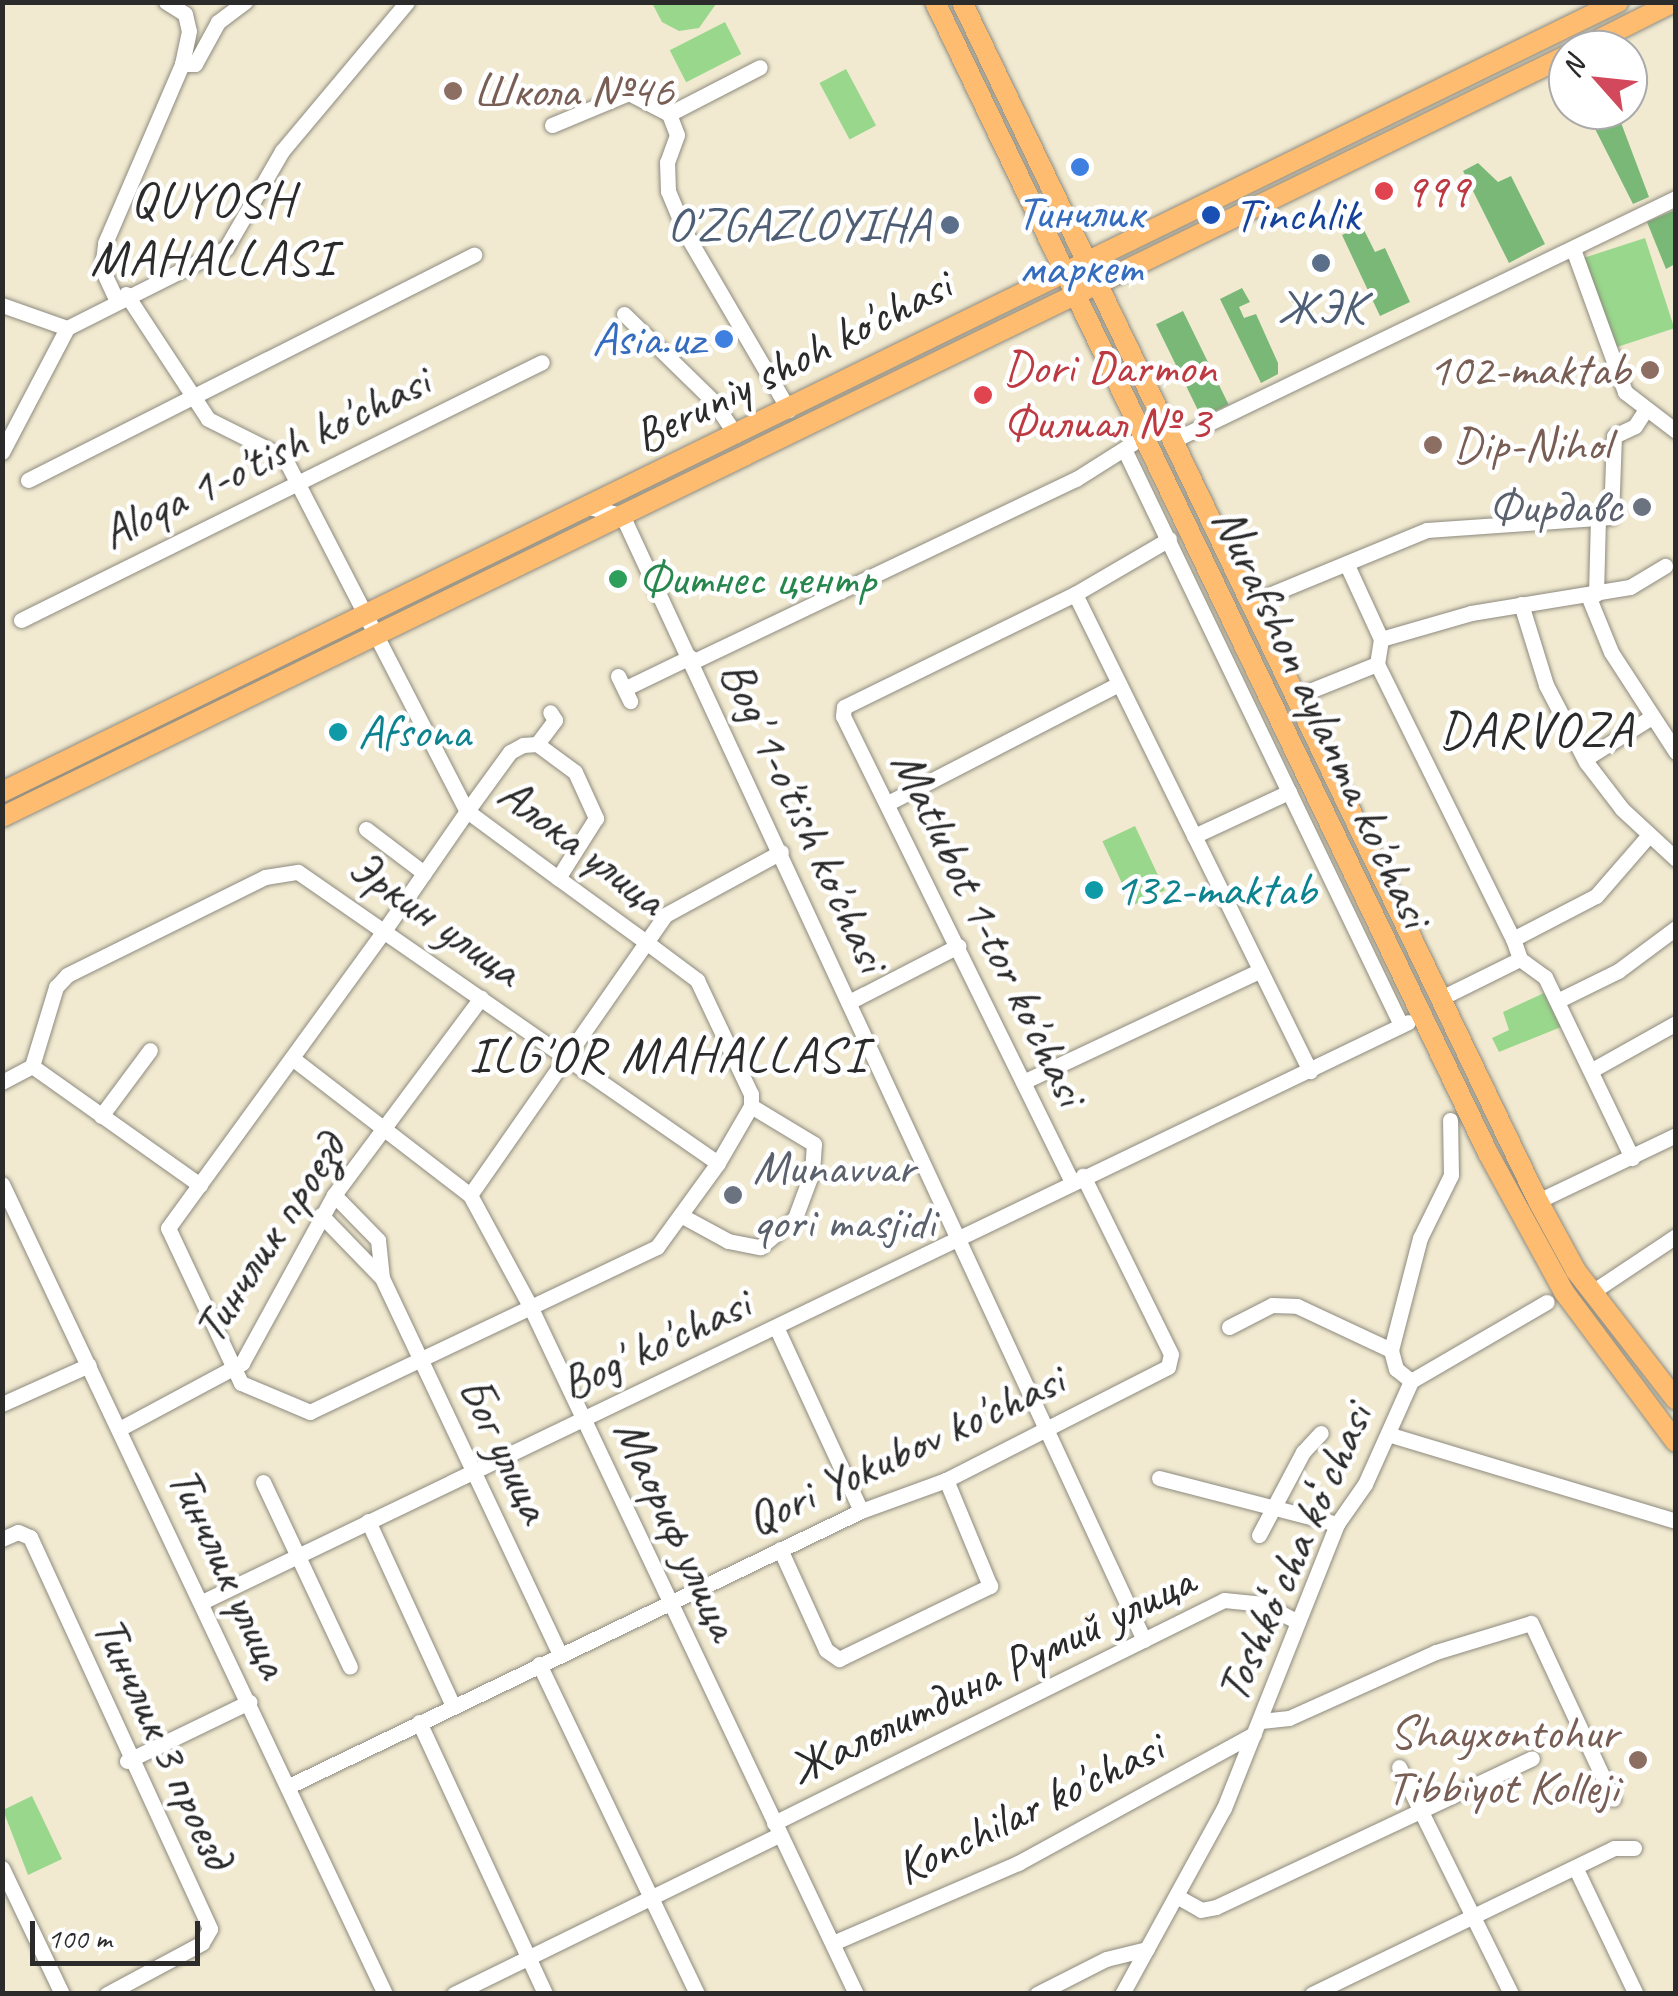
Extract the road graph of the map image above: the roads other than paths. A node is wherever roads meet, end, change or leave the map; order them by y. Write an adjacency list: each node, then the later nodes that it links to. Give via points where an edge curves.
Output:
1 (166, 2): 11 (street, via 184,14 189,31)
2 (244, 2): 11 (street, via 218,22 194,64)
3 (406, 2): 23 (street, via 282,151 226,248)
4 (935, 2): 10 (main road, Nurafshon aylanma ko'chasi)
5 (962, 2): 9 (main road, Nurafshon aylanma ko'chasi)
6 (1618, 2): 19 (main road, Beruniy shoh ko'chasi)
7 (1674, 2): 8 (main road)
8 (1618, 30)
9 (983, 47): 10 (main road, via 968,45); 19 (main road, Nurafshon aylanma ko'chasi)
10 (962, 56): 20 (main road, Nurafshon aylanma ko'chasi)
11 (182, 64): 23 (street, Алока улица, via 105,243 102,270)
12 (1548, 65): 21 (main road, Beruniy shoh ko'chasi)
13 (760, 67): 14 (street)
14 (669, 114): 15 (street, via 629,93); 29 (street, via 677,134 667,162 668,190 686,234)
15 (552, 125)
16 (1676, 198): 17 (street)
17 (1572, 248): 30 (street, via 1622,384); 34 (street)
18 (474, 255): 28 (street)
19 (1086, 259): 20 (main road, Beruniy shoh ko'chasi); 21 (main road, Nurafshon aylanma ko'chasi)
20 (1064, 270): 22 (main road, Nurafshon aylanma ko'chasi); 29 (main road, Beruniy shoh ko'chasi)
21 (1098, 282): 22 (main road, Beruniy shoh ko'chasi); 34 (main road, Nurafshon aylanma ko'chasi)
22 (1076, 293): 33 (main road, Nurafshon aylanma ko'chasi); 41 (main road, Beruniy shoh ko'chasi)
23 (121, 297): 26 (street); 28 (street, Алока улица)
24 (2, 306): 26 (street)
25 (624, 314): 32 (street, via 713,401)
26 (67, 328): 35 (street)
27 (542, 362): 39 (street, Aloqa 1-o'tish ko'chasi)
28 (194, 396): 37 (street); 39 (street, Алока улица, via 217,426 284,458)
29 (788, 410): 32 (main road, Beruniy shoh ko'chasi)
30 (1644, 412): 31 (street); 42 (street, via 1635,426 1614,436 1613,514)
31 (1676, 431)
32 (736, 436): 38 (main road, Beruniy shoh ko'chasi)
33 (1144, 436): 36 (street); 45 (main road, Nurafshon aylanma ko'chasi)
34 (1174, 440): 43 (main road, Nurafshon aylanma ko'chasi)
35 (2, 452)
36 (1125, 452): 44 (street); 56 (street)
37 (28, 480)
38 (639, 482): 40 (main road, Beruniy shoh ko'chasi); 41 (street)
39 (297, 483): 52 (street, Алока улица); 53 (street, Aloqa 1-o'tish ko'chasi)
40 (589, 506): 41 (street); 52 (main road, Beruniy shoh ko'chasi)
41 (622, 515): 54 (main road, Beruniy shoh ko'chasi); 56 (street, Bog' 1-o'tish ko'chasi)
42 (1598, 517): 46 (street, via 1427,530); 49 (street)
43 (1217, 529): 45 (main road, via 1202,526); 50 (main road, Nurafshon aylanma ko'chasi)
44 (1169, 540): 48 (street); 69 (street)
45 (1194, 540): 64 (main road, Nurafshon aylanma ko'chasi)
46 (1347, 565): 50 (street); 55 (street)
47 (1666, 566): 49 (street, via 1630,587)
48 (1075, 594): 58 (street); 70 (street, Matlubot 1-tor ko'chasi, via 844,707 842,716)
49 (1593, 596): 51 (street); 62 (street, via 1610,652)
50 (1252, 602): 60 (main road, Nurafshon aylanma ko'chasi)
51 (1521, 604): 55 (street); 67 (street, via 1546,685)
52 (364, 616): 54 (street, Алока улица); 68 (main road, Beruniy shoh ko'chasi)
53 (21, 620)
54 (376, 635): 71 (street, Алока улица); 72 (main road, Beruniy shoh ko'chasi)
55 (1381, 638): 57 (street)
56 (691, 660): 59 (street); 76 (street, Bog' 1-o'tish ko'chasi)
57 (1377, 664): 60 (street); 82 (street)
58 (1119, 684): 70 (street); 74 (street)
59 (626, 688)
60 (1297, 696): 63 (main road, Nurafshon aylanma ko'chasi)
61 (550, 712): 65 (street, via 555,720)
62 (1650, 718): 66 (street); 67 (street)
63 (1311, 724): 64 (main road, via 1302,737); 88 (main road, Nurafshon aylanma ko'chasi)
64 (1288, 735): 136 (main road, Nurafshon aylanma ko'chasi, via 1535,1245)
65 (537, 744): 71 (street, via 510,752); 79 (street, via 575,772 596,818)
66 (1676, 752)
67 (1585, 759): 75 (street)
68 (2, 792)
69 (1290, 792): 74 (street); 97 (street, Bog' ko'chasi, via 1404,1024)
70 (888, 804): 84 (street, Matlubot 1-tor ko'chasi)
71 (467, 812): 78 (street); 79 (street, Алока улица)
72 (2, 817)
73 (366, 829): 78 (street)
74 (1194, 836): 86 (street)
75 (1648, 836): 77 (street); 82 (street, via 1596,896)
76 (781, 852): 83 (street, via 675,906); 90 (street, Bog' 1-o'tish ko'chasi)
77 (1676, 858)
78 (424, 873): 80 (street)
79 (558, 878): 83 (street, Алока улица)
80 (386, 928): 87 (street, Эркин улица); 93 (street); 95 (street, Эркин улица, via 310,876 265,877 67,975 56,987)
81 (1676, 928): 89 (street, via 1618,971)
82 (1513, 940): 85 (street)
83 (646, 942): 94 (street); 100 (street, Алока улица, via 697,980)
84 (958, 946): 90 (street); 99 (street, Matlubot 1-tor ko'chasi)
85 (1520, 959): 88 (street); 89 (street, via 1540,970)
86 (1260, 971): 97 (street); 99 (street)
87 (482, 998): 94 (street, Эркин улица); 103 (street, Тинчлик проезд)
88 (1439, 1000): 112 (main road, Nurafshon aylanma ko'chasi)
89 (1557, 1000): 96 (street)
90 (849, 1002): 116 (street, Bog' 1-o'tish ko'chasi)
91 (1676, 1023): 96 (street)
92 (150, 1050): 101 (street)
93 (292, 1058): 103 (street, Маориф улица); 109 (street)
94 (566, 1058): 106 (street, Эркин улица); 110 (street)
95 (32, 1066): 98 (street); 101 (street)
96 (1592, 1070): 105 (street)
97 (1310, 1071): 107 (street, Bog' ko'chasi)
98 (2, 1082)
99 (1023, 1082): 107 (street, Matlubot 1-tor ko'chasi)
100 (751, 1106): 106 (street); 114 (street, via 814,1144 812,1172 795,1218 760,1247 728,1242)
101 (101, 1116): 109 (street)
102 (1450, 1120): 123 (street, via 1451,1175 1420,1238)
103 (385, 1130): 110 (street, Маориф улица); 111 (street, Тинчлик проезд)
104 (1676, 1135): 105 (street)
105 (1632, 1158): 112 (street)
106 (718, 1164): 114 (street)
107 (1077, 1179): 116 (street, Bog' ko'chasi); 124 (street, Matlubot 1-tor ko'chasi)
108 (2, 1184): 126 (street, Тинчлик улица)
109 (200, 1186): 127 (street, via 167,1233)
110 (470, 1194): 120 (street, Маориф улица)
111 (334, 1195): 113 (street, Тинчлик проезд); 117 (street, Бог улица, via 378,1240)
112 (1538, 1201): 118 (main road, Nurafshon aylanma ko'chasi)
113 (320, 1215): 117 (street, Бог улица); 127 (street, Тинчлик проезд)
114 (684, 1218): 120 (street, via 656,1247)
115 (1676, 1236): 118 (street)
116 (960, 1237): 122 (street, Bog' ko'chasi); 132 (street, Bog' 1-o'tish ko'chasi)
117 (382, 1278): 125 (street, Бог улица)
118 (1592, 1292): 129 (main road, Nurafshon aylanma ko'chasi)
119 (1547, 1302): 128 (street, Toshkoʻcha koʻchasi)
120 (529, 1304): 125 (street); 131 (street, Маориф улица)
121 (1229, 1327): 123 (street, via 1272,1305 1297,1306)
122 (777, 1329): 131 (street, Bog' ko'chasi); 141 (street)
123 (1391, 1350): 128 (street, via 1396,1369)
124 (1172, 1361): 132 (street, Qori Yokubov ko'chasi)
125 (422, 1362): 127 (street, via 310,1412 252,1389); 137 (street, Бог улица)
126 (89, 1365): 130 (street); 133 (street, Тинчлик улица)
127 (231, 1373): 133 (street, Тинчлик проезд)
128 (1411, 1380): 135 (street, Toshkoʻcha koʻchasi)
129 (1676, 1400)
130 (2, 1404)
131 (582, 1418): 137 (street, Bog' ko'chasi); 151 (street, Маориф улица)
132 (1049, 1425): 139 (street, Qori Yokubov ko'chasi); 153 (street, Bog' 1-o'tish ko'chasi)
133 (119, 1429): 150 (street, Тинчлик улица)
134 (1322, 1433): 142 (street, via 1303,1452)
135 (1390, 1435): 144 (street); 145 (street, Toshkoʻcha koʻchasi)
136 (1676, 1442)
137 (474, 1470): 143 (street, Bog' ko'chasi); 154 (street, Бог улица)
138 (1160, 1478): 142 (street)
139 (946, 1480): 141 (street, Qori Yokubov ko'chasi); 148 (street, via 990,1586 839,1659 826,1650)
140 (263, 1482): 149 (street)
141 (861, 1510): 148 (street, Qori Yokubov ko'chasi)
142 (1273, 1510): 145 (street); 146 (street)
143 (368, 1521): 149 (street, Bog' ko'chasi); 158 (street)
144 (1676, 1521)
145 (1337, 1524): 152 (street, Toshkoʻcha koʻchasi)
146 (1259, 1535)
147 (2, 1539): 162 (street, Тинчлик 3 проезд, via 18,1532 30,1537)
148 (780, 1550): 151 (street, Qori Yokubov ko'chasi)
149 (296, 1556): 150 (street, Bog' ko'chasi); 156 (street)
150 (202, 1602): 157 (street, Тинчлик улица)
151 (672, 1603): 154 (street, Qori Yokubov ko'chasi); 167 (street, Маориф улица)
152 (1298, 1622): 153 (street, Жалолитдина Румий улица, via 1239,1598); 160 (street, Toshkoʻcha koʻchasi)
153 (1144, 1640): 167 (street, Жалолитдина Румий улица)
154 (560, 1654): 155 (street, Qori Yokubov ko'chasi)
155 (538, 1664): 158 (street, Qori Yokubov ko'chasi); 172 (street)
156 (350, 1667)
157 (248, 1702): 162 (street); 164 (street, Тинчлик улица)
158 (453, 1706): 159 (street, Qori Yokubov ko'chasi)
159 (419, 1722): 164 (street, Qori Yokubov ko'chasi); 176 (street)
160 (1258, 1728): 165 (street, Konchilar ko'chasi, via 1436,1652 1530,1623); 171 (street, Toshkoʻcha koʻchasi); 174 (street, Konchilar ko'chasi, via 1018,1863)
161 (1532, 1758): 166 (street)
162 (127, 1761): 177 (street, Тинчлик 3 проезд, via 210,1929 207,1940)
163 (1399, 1768): 166 (street)
164 (289, 1786): 179 (street, Тинчлик улица)
165 (1613, 1799)
166 (1420, 1809): 171 (street, via 1216,1907 1202,1910); 173 (street)
167 (776, 1829): 172 (street, Жалолитдина Румий улица); 174 (street, Маориф улица)
168 (1634, 1848): 170 (street, via 1614,1848)
169 (2, 1868): 180 (street)
170 (1576, 1868): 173 (street); 190 (street)
171 (1178, 1897): 175 (street, Toshkoʻcha koʻchasi)
172 (652, 1900): 176 (street, Жалолитдина Румий улица); 185 (street)
173 (1474, 1918): 178 (street); 189 (street)
174 (833, 1943): 186 (street, Маориф улица)
175 (1147, 1949): 187 (street, via 1106,1960); 188 (street, Toshkoʻcha koʻchasi)
176 (528, 1959): 183 (street, Жалолитдина Румий улица); 184 (street)
177 (143, 1976): 181 (street, Тинчлик 3 проезд); 182 (street)
178 (1317, 1992)
179 (384, 1993)
180 (62, 1994)
181 (107, 1994)
182 (152, 1994)
183 (454, 1994)
184 (545, 1994)
185 (697, 1994)
186 (856, 1994)
187 (1037, 1994)
188 (1122, 1994)
189 (1511, 1994)
190 (1636, 1994)

